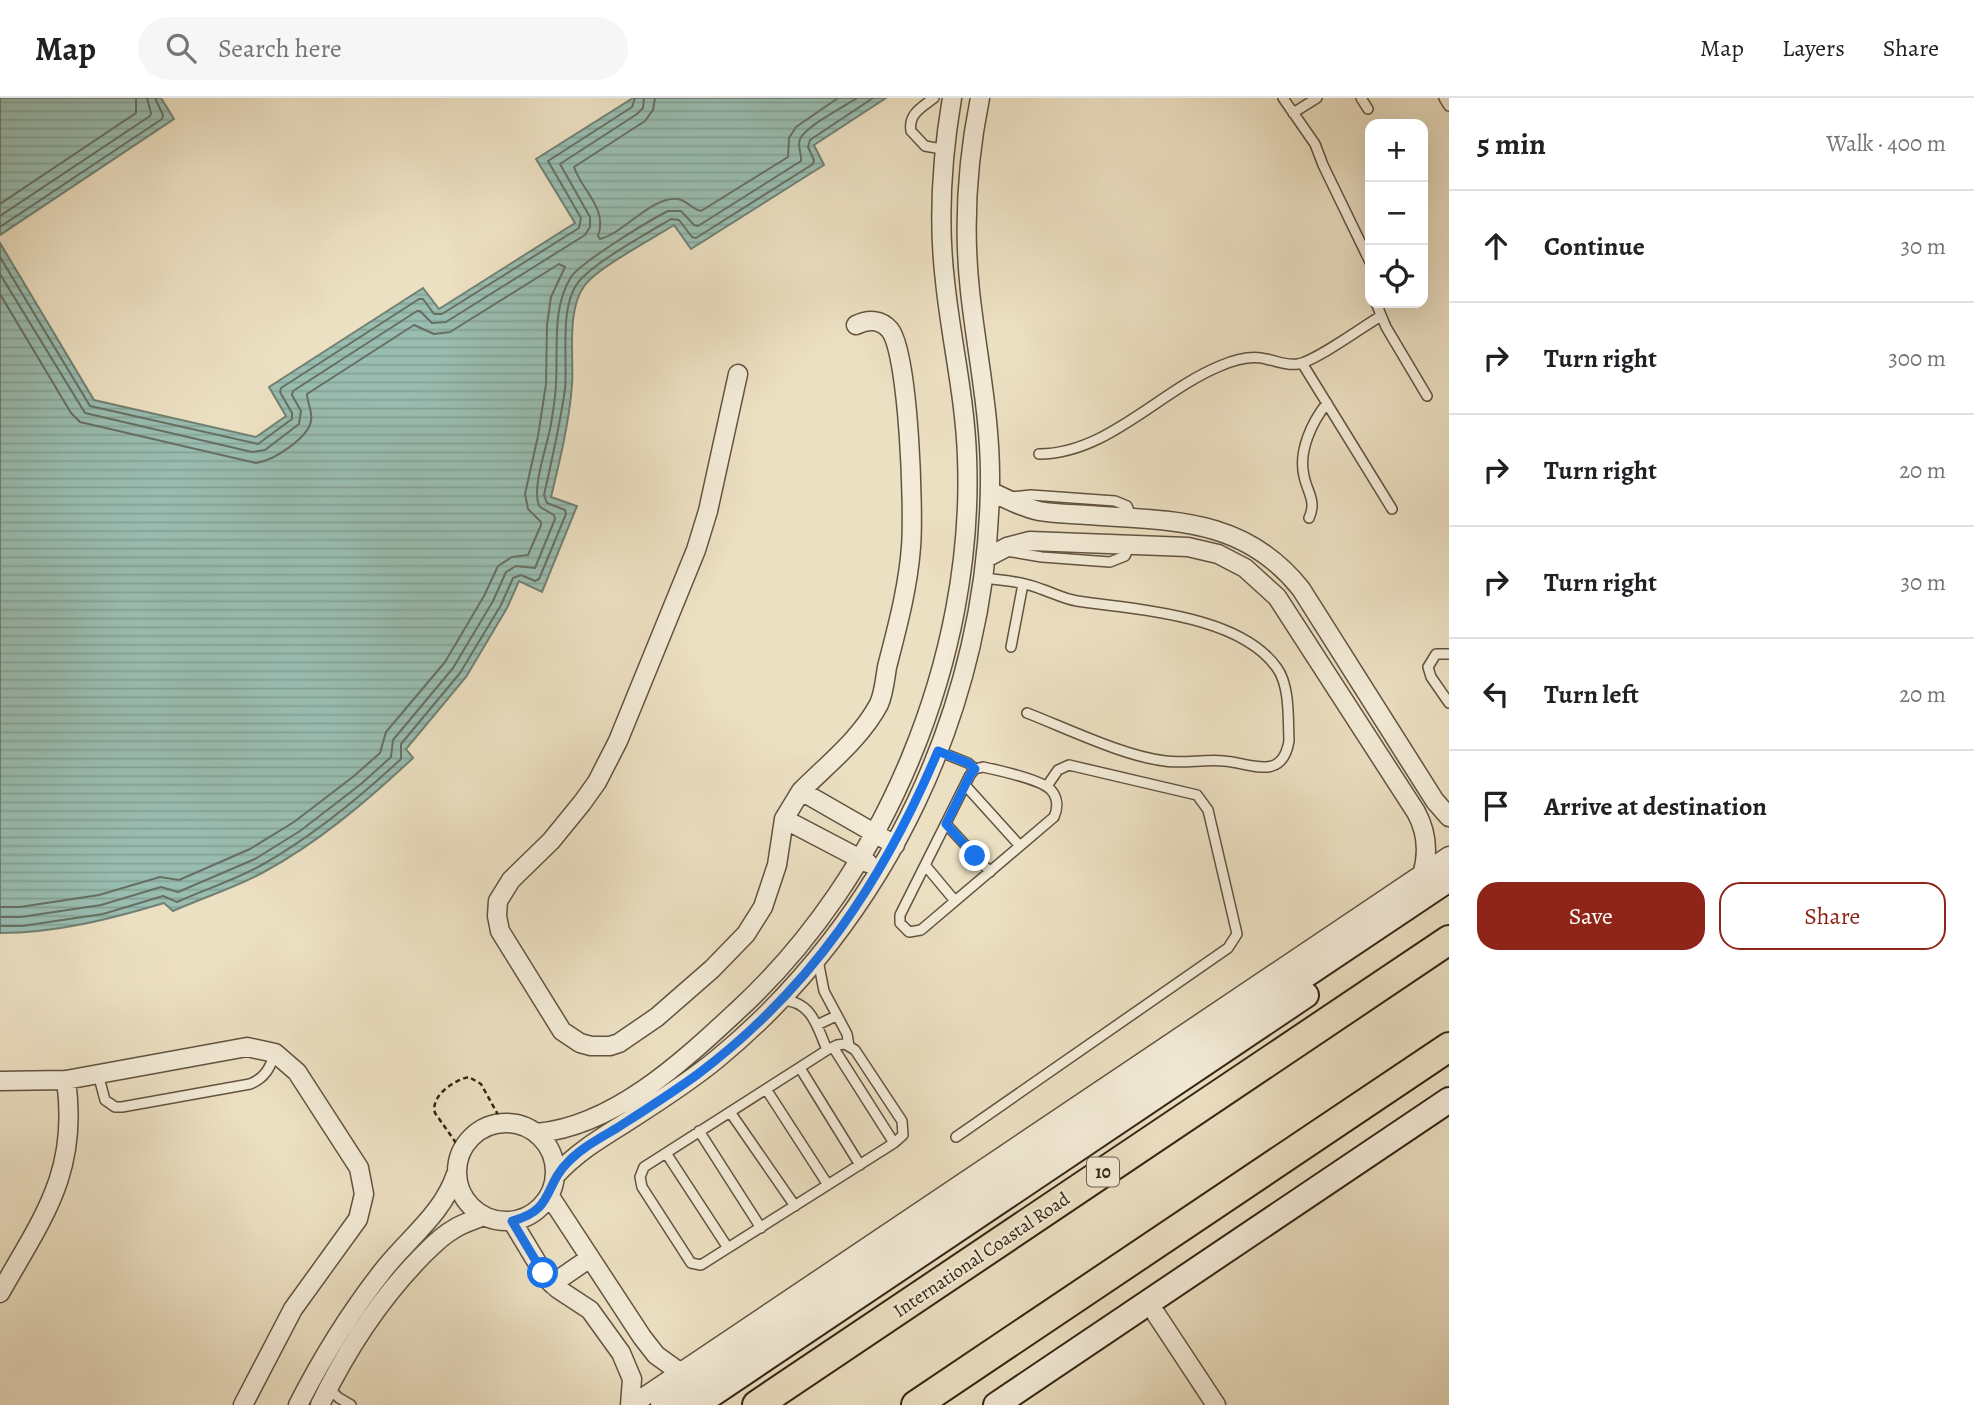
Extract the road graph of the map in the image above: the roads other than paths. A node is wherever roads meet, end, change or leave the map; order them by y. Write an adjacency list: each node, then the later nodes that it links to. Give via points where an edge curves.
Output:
1 (934, 98): 11 (lane, via 914,114 911,131 925,146)
2 (952, 98): 11 (street)
3 (980, 98): 20 (street, via 966,226)
4 (1283, 98): 10 (lane)
5 (1317, 98): 10 (lane)
6 (1361, 98): 9 (lane)
7 (1444, 98): 8 (lane)
8 (1449, 106)
9 (1368, 109)
10 (1293, 113): 12 (lane, via 1317,148)
11 (947, 150): 21 (street, via 944,277)
12 (1365, 252)
13 (1378, 308): 14 (lane)
14 (1381, 316): 16 (lane); 18 (lane)
15 (856, 325): 43 (street, via 869,321 884,325 892,333 899,357 912,490 909,561 880,702 860,732)
16 (1302, 363): 19 (lane); 22 (lane, via 1287,365 1255,357 1222,365 1093,442 1068,452)
17 (738, 374): 46 (street, via 696,550 618,741 582,803 511,880 498,901 500,931 562,1031 591,1046 619,1043 712,969 746,934 763,907 777,865)
18 (1427, 396)
19 (1327, 403): 24 (lane); 26 (lane, via 1313,424 1303,457 1303,475 1313,502)
20 (988, 421): 21 (street); 23 (street)
21 (965, 423): 29 (street, via 967,488)
22 (1039, 454)
23 (997, 495): 25 (street, via 1042,512); 28 (street)
24 (1392, 509)
25 (1132, 518): 27 (street); 35 (street, via 1214,528 1262,550 1301,589)
26 (1309, 518)
27 (1130, 545): 28 (street, via 1030,541); 36 (street, via 1203,550 1245,568 1277,597)
28 (989, 564): 29 (street); 30 (lane); 34 (street)
29 (961, 568): 33 (street)
30 (1023, 584): 31 (lane); 38 (lane, via 1069,599 1165,614 1248,642 1282,677 1289,741 1280,761 1264,769 1220,760 1168,762)
31 (1011, 648)
32 (1449, 653): 37 (lane, via 1436,654 1428,667)
33 (946, 655): 34 (street); 48 (street, via 913,752)
34 (968, 659): 39 (street)
35 (1346, 660): 36 (street); 45 (street)
36 (1326, 672): 57 (street, via 1421,822)
37 (1449, 703)
38 (1027, 713)
39 (938, 751): 40 (lane); 50 (street)
40 (975, 769): 41 (lane); 42 (lane, via 986,768)
41 (965, 785): 47 (lane); 51 (lane)
42 (1046, 786): 51 (lane, via 1055,797 1057,810); 80 (lane, via 1061,767 1069,765 1197,795 1208,810 1237,934 1228,948)
43 (801, 792): 44 (street); 46 (street)
44 (833, 808): 48 (street); 49 (street)
45 (1449, 817)
46 (784, 819): 49 (street)
47 (946, 824): 54 (lane); 56 (lane)
48 (874, 833): 50 (street); 53 (street)
49 (817, 836): 53 (street)
50 (895, 845): 55 (street)
51 (1020, 846): 56 (lane)
52 (1449, 856): 57 (street)
53 (860, 858): 55 (street); 79 (street, via 787,962 701,1044 596,1118 567,1129)
54 (925, 865): 58 (lane); 58 (lane, via 900,915 902,927 917,932)
55 (880, 870): 61 (street)
56 (990, 872): 58 (lane)
57 (1443, 884): 59 (main road); 65 (street)
58 (955, 901)
59 (1389, 929): 65 (main road); 107 (main road)
60 (1449, 940): 108 (highway, International Coastal Road / 10)
61 (818, 959): 62 (street); 63 (lane, via 824,991)
62 (781, 1000): 64 (lane, via 804,1006); 85 (street, via 717,1059 578,1152)
63 (836, 1016): 64 (lane); 66 (lane)
64 (817, 1025): 68 (lane)
65 (1192, 1040): 99 (street); 106 (main road)
66 (849, 1045): 68 (lane); 81 (lane, via 902,1121 903,1135)
67 (1449, 1047): 109 (highway)
68 (830, 1049): 70 (lane); 81 (lane)
69 (275, 1053): 71 (street, via 247,1047); 71 (lane, via 268,1071 250,1084 122,1107 105,1100); 101 (street, via 297,1072 352,1157 364,1194 358,1219 293,1309)
70 (800, 1068): 74 (lane); 83 (lane)
71 (98, 1074): 72 (street)
72 (66, 1080): 73 (street); 97 (street, via 70,1133 58,1185)
73 (0, 1081)
74 (766, 1089): 76 (lane); 86 (lane)
75 (1449, 1100): 110 (main road)
76 (730, 1112): 78 (lane); 88 (lane)
77 (1449, 1117): 98 (main road)
78 (699, 1132): 82 (lane); 92 (lane)
79 (537, 1133): 84 (street, via 515,1122 478,1130 461,1150); 85 (street, via 552,1152)
80 (956, 1137)
81 (894, 1143): 83 (lane)
82 (666, 1153): 94 (lane); 94 (lane, via 644,1167 640,1183 688,1261 701,1265)
83 (860, 1165): 86 (lane)
84 (456, 1174): 89 (street, via 464,1199); 91 (street, via 450,1193)
85 (555, 1176): 87 (street)
86 (828, 1185): 88 (lane)
87 (550, 1195): 90 (street, via 534,1212); 95 (street)
88 (795, 1206): 92 (lane)
89 (484, 1216): 90 (street); 93 (street)
90 (512, 1221): 96 (street)
91 (425, 1224): 93 (street); 102 (street, via 353,1309)
92 (761, 1227): 94 (lane)
93 (439, 1239): 100 (street, via 370,1318)
94 (728, 1248)
95 (590, 1258): 96 (street); 99 (street, via 648,1346)
96 (551, 1284): 105 (street, via 590,1310 621,1353 632,1379)
97 (0, 1293)
98 (1156, 1314): 111 (main road); 112 (street)
99 (681, 1373): 105 (street)
100 (328, 1388): 103 (street); 104 (lane)
101 (243, 1405)
102 (298, 1405)
103 (320, 1405)
104 (351, 1405)
105 (631, 1405)
106 (663, 1405)
107 (696, 1405)
108 (757, 1405)
109 (916, 1405)
110 (996, 1405)
111 (1021, 1405)
112 (1216, 1405)

